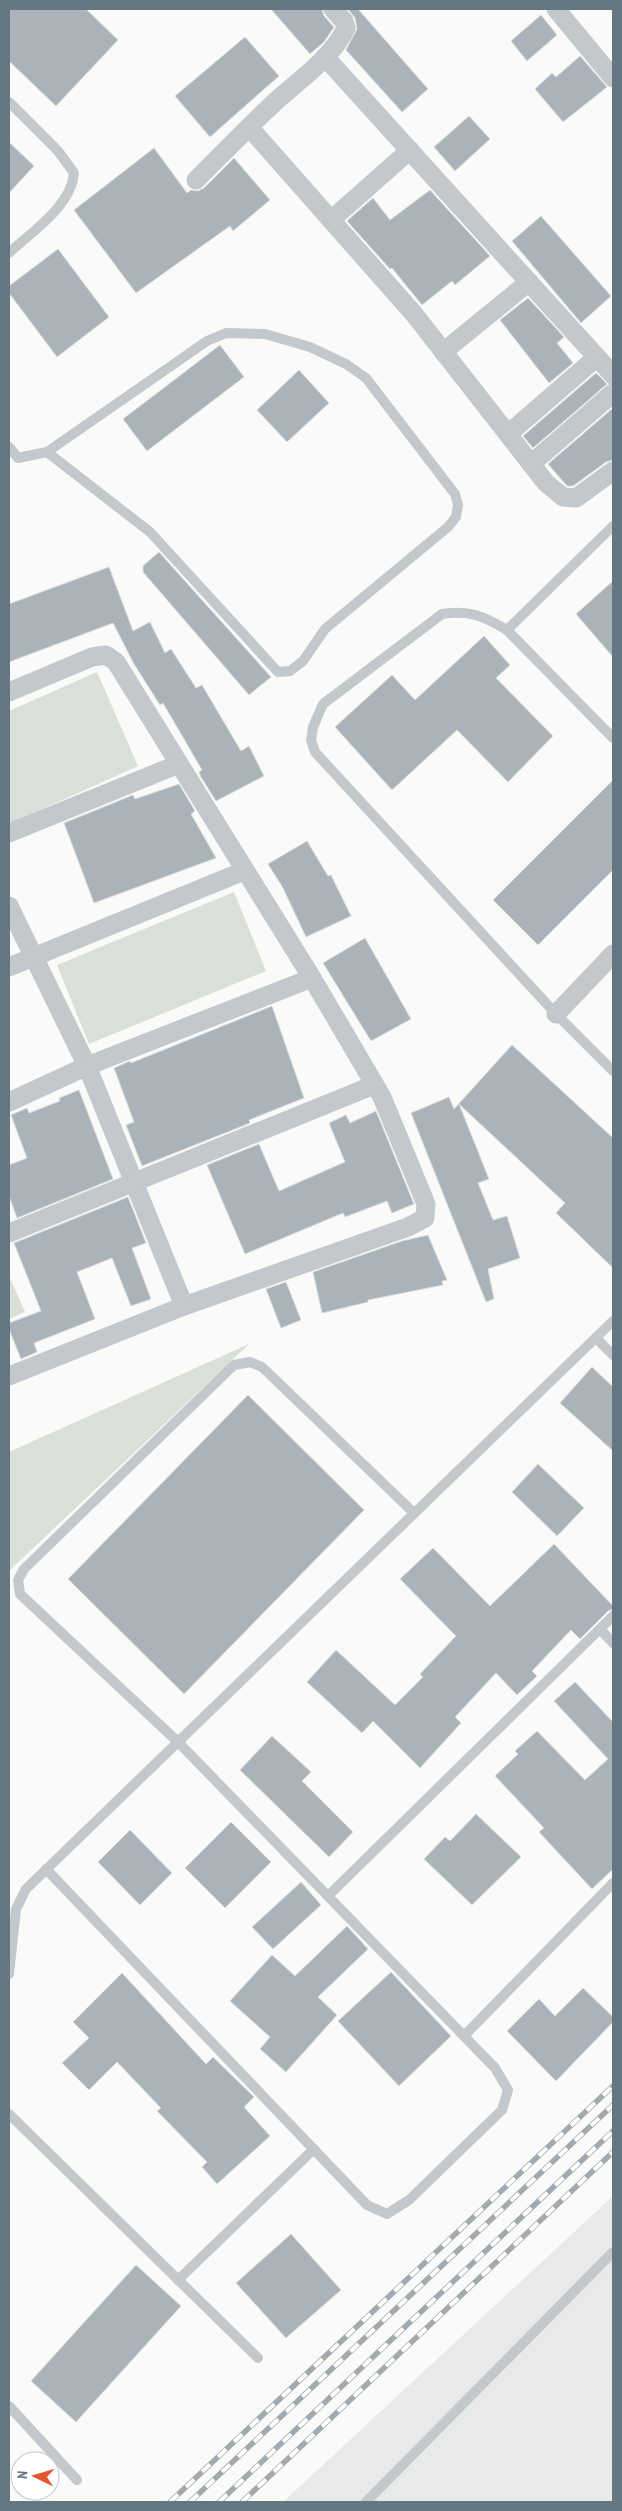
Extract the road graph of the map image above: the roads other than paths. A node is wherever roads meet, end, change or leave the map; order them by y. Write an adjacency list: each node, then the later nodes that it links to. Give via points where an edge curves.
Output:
1 (333, 9): 3 (street, via 346,28)
2 (556, 9): 4 (street)
3 (325, 57): 6 (street); 7 (street)
4 (613, 78)
5 (9, 102): 10 (lane, via 58,151 74,173 73,185 62,203)
6 (249, 126): 8 (street); 9 (street)
7 (410, 150): 9 (street); 11 (street)
8 (196, 180)
9 (331, 220): 12 (street)
10 (9, 253)
11 (529, 282): 12 (street); 13 (street)
12 (443, 352): 16 (street)
13 (597, 357): 14 (street); 16 (street)
14 (613, 375)
15 (613, 393): 19 (street)
16 (508, 434): 19 (street)
17 (9, 447): 18 (lane, via 18,458)
18 (47, 452): 18 (lane, via 207,341 226,333 264,334 310,347 346,364 366,378 448,482 458,504 456,517 448,528 325,629 303,661 290,671 278,672 150,532)
19 (531, 464): 20 (street, via 563,497 576,498)
20 (613, 471)
21 (613, 526): 22 (lane)
22 (507, 630): 24 (lane); 33 (lane, via 481,615 442,614 323,704 311,740 315,752)
23 (9, 692): 25 (street, via 92,657 106,655 116,662)
24 (613, 738)
25 (179, 764): 26 (street); 27 (street)
26 (9, 833)
27 (244, 871): 30 (street); 32 (street)
28 (9, 906): 30 (street)
29 (613, 954): 33 (street)
30 (33, 957): 31 (street); 34 (street)
31 (9, 967)
32 (312, 978): 34 (street); 36 (street)
33 (556, 1014): 35 (lane)
34 (87, 1066): 37 (street); 38 (street)
35 (613, 1071)
36 (374, 1085): 38 (street); 40 (street, via 426,1204 426,1218)
37 (9, 1102)
38 (134, 1182): 39 (street); 40 (street)
39 (9, 1233)
40 (184, 1306): 44 (street)
41 (613, 1322): 42 (lane)
42 (596, 1338): 43 (lane); 45 (lane)
43 (613, 1355)
44 (9, 1376)
45 (414, 1514): 49 (lane); 49 (lane, via 262,1367 250,1362 234,1365 24,1569 18,1580 20,1594)
46 (613, 1616): 47 (lane)
47 (600, 1629): 48 (lane); 52 (lane)
48 (613, 1643)
49 (178, 1742): 50 (lane); 52 (lane)
50 (46, 1869): 53 (lane, via 26,1889 16,1908); 56 (lane)
51 (613, 1883): 54 (lane)
52 (328, 1896): 54 (lane)
53 (9, 1974)
54 (464, 2036): 56 (lane, via 495,2068 508,2090 502,2110 409,2200 387,2214 367,2206)
55 (9, 2114): 58 (lane)
56 (314, 2149): 58 (lane)
57 (613, 2252): 62 (lane)
58 (178, 2280): 59 (lane)
59 (258, 2358)
60 (9, 2406): 61 (lane)
61 (77, 2480)
62 (366, 2502)

